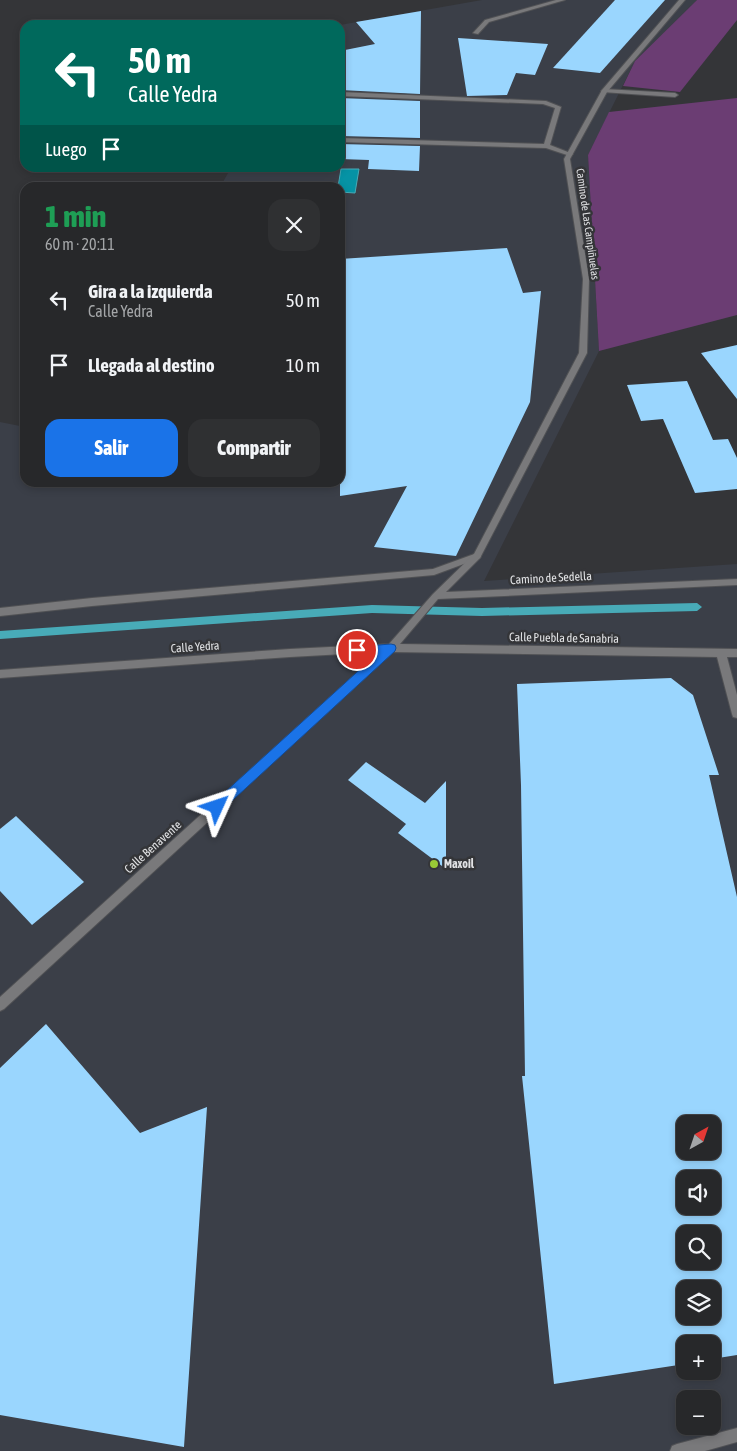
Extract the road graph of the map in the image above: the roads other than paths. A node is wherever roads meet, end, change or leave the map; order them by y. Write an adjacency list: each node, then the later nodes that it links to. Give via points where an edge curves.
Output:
1 (562, 0): 3 (street, via 487,21)
2 (682, 0): 4 (street, Camino de Las Campiñuelas)
3 (476, 33)
4 (604, 91): 6 (street); 9 (street, Camino de Las Campiñuelas)
5 (345, 94): 8 (street, via 544,102 558,107)
6 (674, 95)
7 (345, 140): 8 (street)
8 (547, 146): 9 (street)
9 (570, 154): 10 (street, Camino de Las Campiñuelas, via 567,159 586,279 583,353)
10 (477, 556): 12 (street, Camino de Las Campiñuelas); 13 (street, via 434,572)
11 (737, 582): 12 (street, Camino de Sedella)
12 (436, 596): 14 (street)
13 (0, 612)
14 (391, 648): 15 (street, Calle Puebla de Sanabria); 17 (street, Calle Yedra); 19 (street, Calle Benavente)
15 (721, 653): 16 (street, Calle Puebla de Sanabria); 18 (street)
16 (737, 653)
17 (0, 674)
18 (737, 714)
19 (0, 1005)
20 (737, 1435): 21 (street)
21 (677, 1451)

